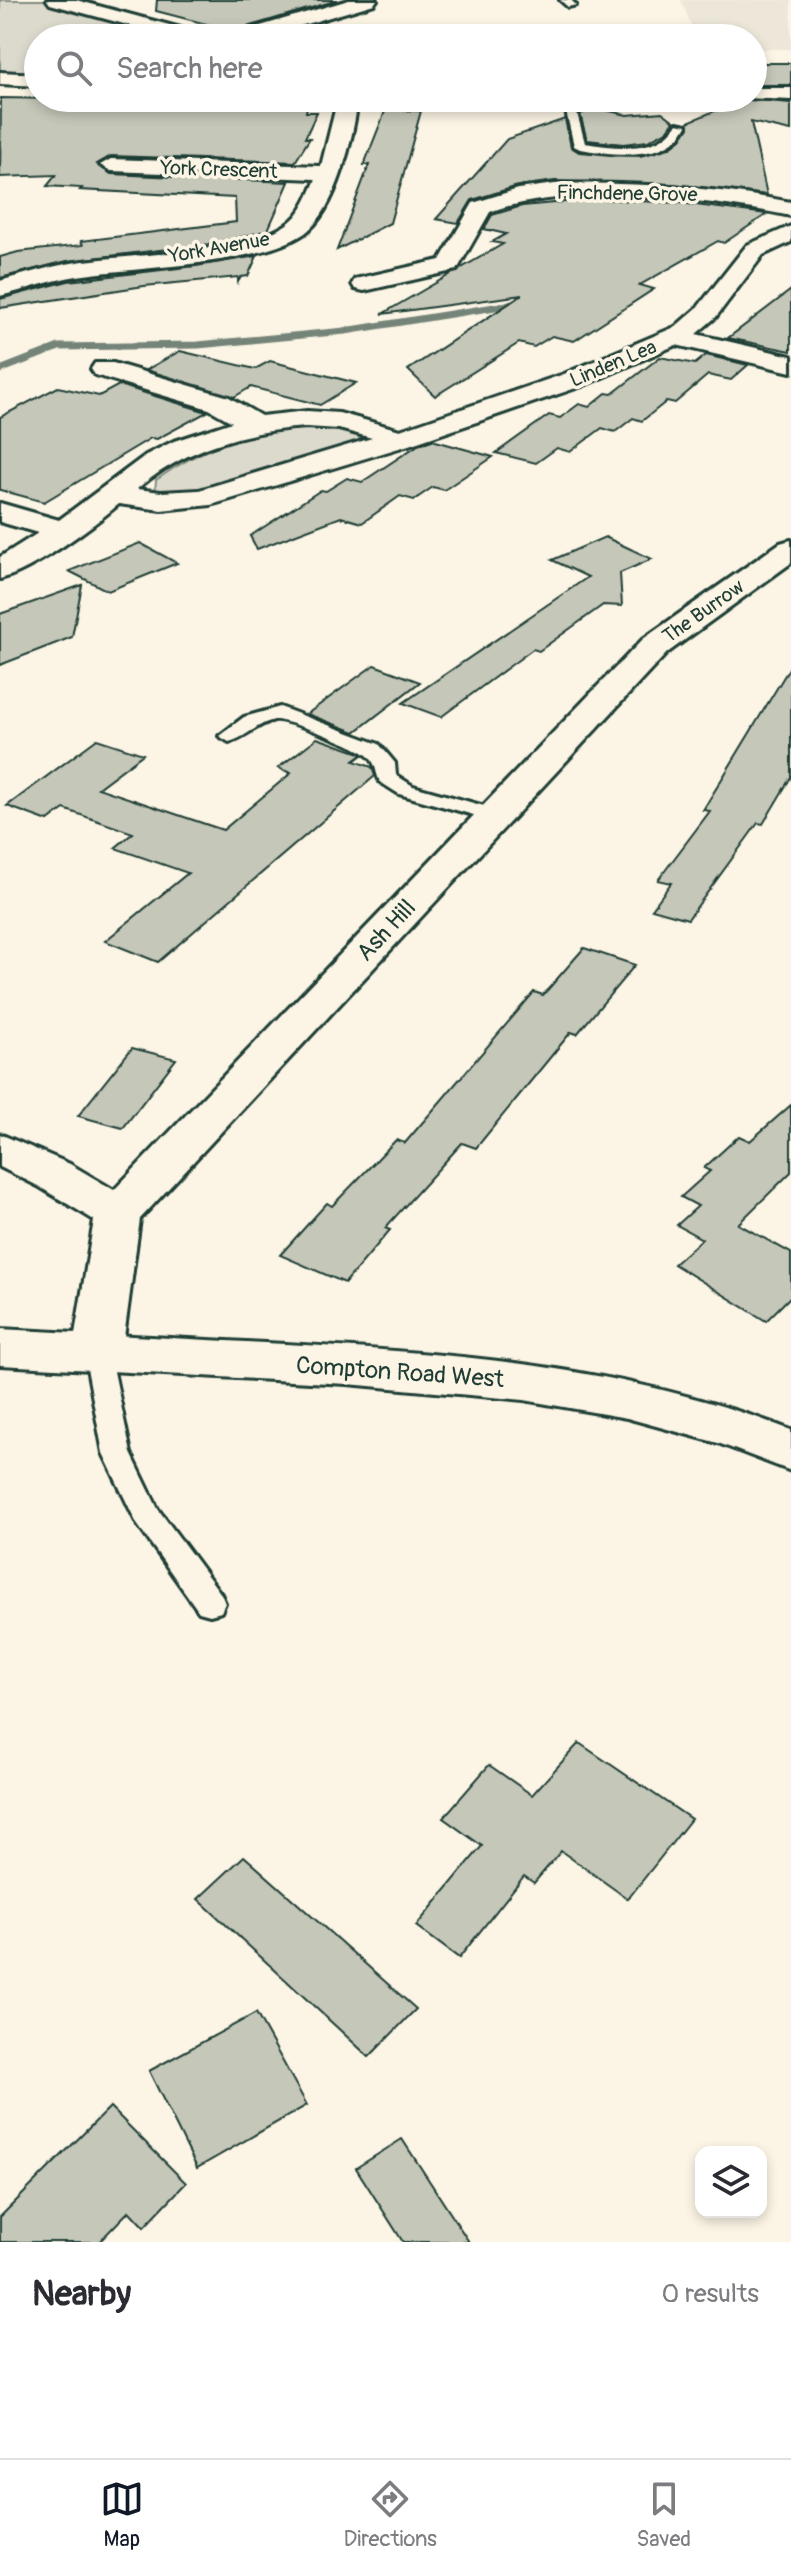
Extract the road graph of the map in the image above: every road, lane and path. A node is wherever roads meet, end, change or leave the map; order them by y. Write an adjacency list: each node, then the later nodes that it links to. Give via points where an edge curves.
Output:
1 (56, 0): 3 (main road)
2 (368, 0): 4 (main road)
3 (145, 24)
4 (287, 24)
5 (0, 78): 6 (main road)
6 (24, 79)
7 (767, 94): 8 (main road)
8 (791, 94)
9 (347, 112): 13 (main road, York Avenue)
10 (572, 112): 11 (lane, via 580,146 660,146 671,141)
11 (681, 125)
12 (112, 165): 13 (main road, York Crescent)
13 (328, 173): 19 (main road, York Avenue, via 301,224 267,241 73,270)
14 (791, 209): 16 (main road, Finchdene Grove, via 697,194 525,194 481,208)
15 (791, 233): 20 (main road, Linden Lea, via 755,250 707,312)
16 (449, 265): 17 (main road); 18 (main road)
17 (473, 271)
18 (364, 284)
19 (0, 289)
20 (674, 337): 21 (main road); 24 (main road, Linden Lea, via 573,380)
21 (791, 364)
22 (104, 369): 23 (main road, via 219,403)
23 (254, 423): 24 (main road, via 326,420 373,428); 25 (main road, via 155,462)
24 (399, 439): 25 (main road, Linden Lea, via 201,499 161,501)
25 (114, 494): 27 (main road)
26 (0, 512): 27 (main road)
27 (62, 531): 29 (main road)
28 (791, 549): 30 (main road, The Burrow)
29 (0, 570)
30 (655, 646): 32 (main road, Ash Hill)
31 (229, 736): 32 (lane, via 251,721 280,713 372,748 385,763 387,778 406,790)
32 (495, 815): 34 (main road, Ash Hill)
33 (0, 1149): 34 (main road)
34 (118, 1214): 36 (main road)
35 (0, 1347): 36 (main road, Compton Road West)
36 (97, 1352): 37 (main road, Compton Road West, via 524,1381 627,1399 730,1427); 38 (lane, via 117,1453 147,1516)
37 (791, 1451)
38 (210, 1603)

